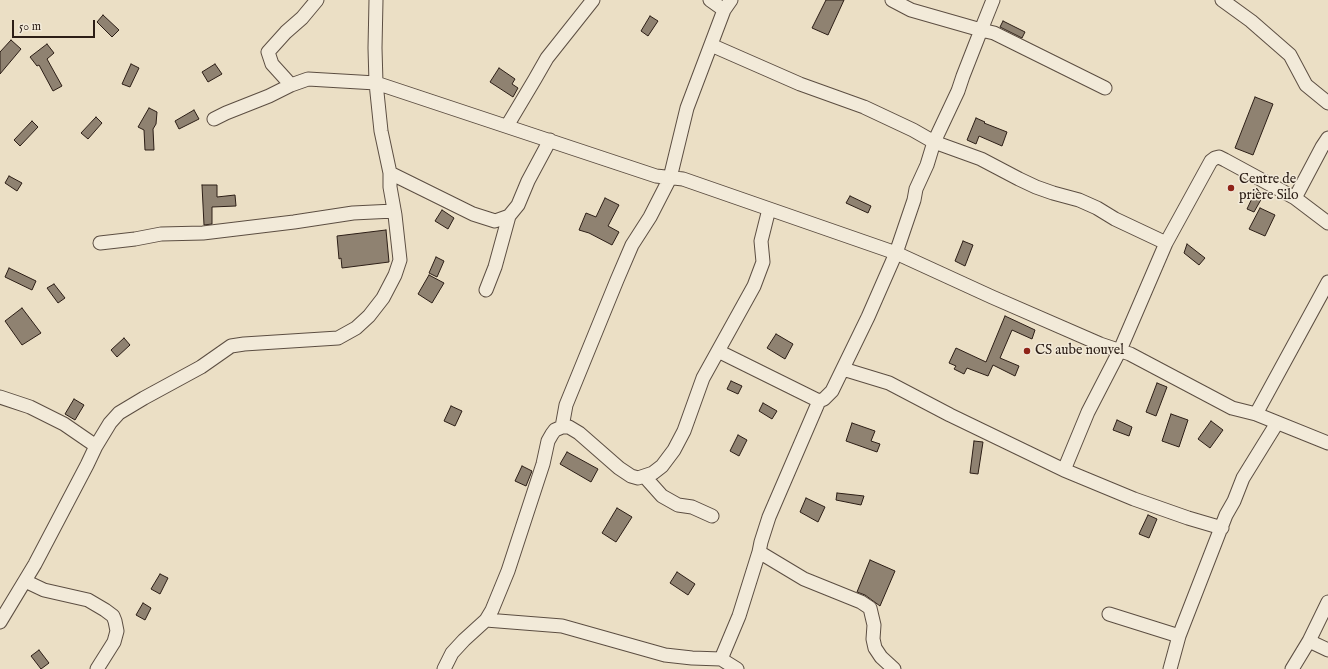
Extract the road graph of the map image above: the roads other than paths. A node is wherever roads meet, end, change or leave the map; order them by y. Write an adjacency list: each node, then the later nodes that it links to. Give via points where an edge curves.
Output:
1 (317, 0): 12 (street, via 268,52 272,64)
2 (376, 0): 11 (street)
3 (593, 0): 16 (street, via 547,58)
4 (710, 0): 8 (street)
5 (892, 0): 9 (street, via 911,10)
6 (993, 0): 9 (street)
7 (1222, 0): 14 (street, via 1290,55 1306,85)
8 (728, 5): 10 (street)
9 (981, 30): 13 (street, via 994,33); 19 (street, via 958,91)
10 (711, 45): 19 (street, via 800,84 864,108); 21 (street, via 687,108)
11 (376, 83): 12 (street, via 308,79); 16 (street); 20 (street, via 381,132)
12 (291, 85): 15 (street)
13 (1105, 88)
14 (1328, 103)
15 (214, 119)
16 (507, 126): 18 (street)
17 (1328, 138): 22 (street)
18 (550, 140): 21 (street, via 656,176); 25 (street, via 518,205)
19 (934, 142): 28 (street, via 968,153 1019,180 1079,200); 29 (street)
20 (390, 173): 24 (street); 25 (street, via 486,219 494,221)
21 (670, 178): 23 (street, via 683,179); 39 (street, via 632,245 568,399)
22 (1295, 198): 26 (street); 28 (street, via 1225,160 1215,158 1202,176)
23 (769, 209): 29 (street); 33 (street, via 761,241 763,262 754,286)
24 (394, 211): 27 (street, via 353,213 203,233 162,234 135,240); 41 (street, via 400,260 396,275 383,298 356,328 338,338 231,346 201,367 119,413)
25 (509, 216): 31 (street)
26 (1328, 223)
27 (100, 243)
28 (1166, 243): 32 (street)
29 (896, 253): 32 (street, via 1071,332); 34 (street)
30 (1328, 282): 37 (street)
31 (486, 290)
32 (1120, 350): 37 (street, via 1227,406); 42 (street, via 1088,412)
33 (718, 351): 36 (street); 43 (street, via 703,378 684,431 674,450 662,466)
34 (843, 369): 36 (street, via 832,391); 42 (street, via 889,383)
35 (0, 397): 41 (street, via 48,415)
36 (819, 401): 46 (street, via 769,517)
37 (1256, 414): 38 (street)
38 (1277, 423): 40 (street); 45 (street, via 1243,478)
39 (562, 427): 43 (street, via 568,427 578,433 631,476); 51 (street, via 552,434 548,441 508,571)
40 (1328, 443)
41 (96, 446): 47 (street)
42 (1064, 470): 45 (street, via 1134,499)
43 (645, 477): 44 (street, via 662,496 678,506 692,507)
44 (712, 516)
45 (1222, 528): 52 (street)
46 (759, 552): 55 (street, via 739,616); 59 (street, via 804,579 870,608 875,648)
47 (24, 581): 49 (street); 56 (street, via 44,590 88,600 113,616 117,631 114,642)
48 (1328, 602): 53 (street)
49 (2, 614)
50 (1109, 614): 52 (street)
51 (486, 620): 55 (street, via 562,626 665,655); 57 (street, via 452,653)
52 (1179, 636): 60 (street)
53 (1309, 641): 54 (street); 61 (street)
54 (1328, 650)
55 (721, 659): 58 (street)
56 (97, 669)
57 (444, 669)
58 (737, 669)
59 (894, 669)
60 (1170, 669)
61 (1292, 669)

